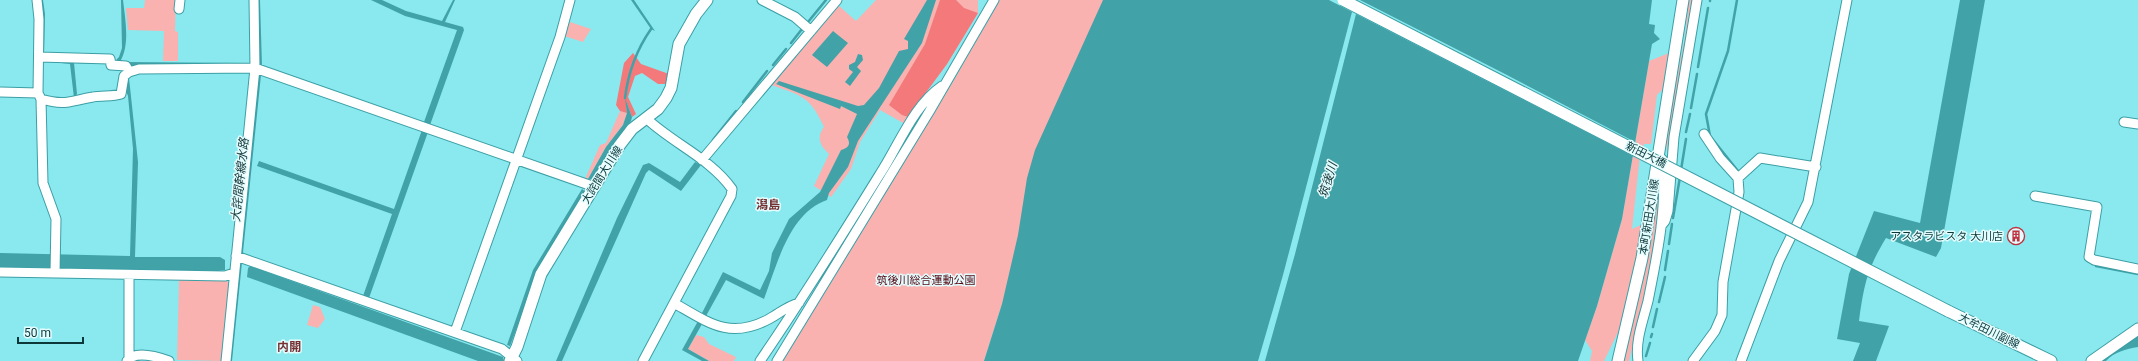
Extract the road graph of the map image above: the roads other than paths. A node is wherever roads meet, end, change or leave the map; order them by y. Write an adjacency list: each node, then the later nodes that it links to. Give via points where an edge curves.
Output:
1 (37, 0): 13 (street)
2 (254, 0): 14 (street)
3 (570, 0): 24 (street, via 560,37)
4 (707, 0): 19 (main road, 大詫間大川線, via 679,44 671,88 666,98)
5 (762, 0): 12 (street, via 795,17)
6 (837, 0): 12 (street)
7 (1343, 0): 39 (main road, 新田大橋, bridge)
8 (1683, 0): 23 (main road, 本町新田大川線)
9 (1697, 0): 30 (street, via 1674,137 1668,211 1666,221)
10 (1847, 0): 26 (street)
11 (992, 1): 16 (street)
12 (812, 31): 25 (street)
13 (39, 57): 15 (street, via 110,60 111,65 126,66); 18 (street)
14 (258, 69): 15 (street); 24 (street); 31 (street)
15 (129, 72): 18 (street, via 124,76 121,94 116,96 93,97 67,104 58,104)
16 (945, 84): 38 (street, via 927,98); 48 (street)
17 (0, 92): 18 (street)
18 (39, 96): 35 (street, via 44,183 56,219)
19 (647, 119): 25 (street, via 662,133); 28 (main road, 大詫間大川線, via 632,129 619,146)
20 (2124, 122): 21 (street)
21 (2138, 124)
22 (1704, 134): 27 (street, via 1720,158)
23 (1660, 147): 30 (street, via 1663,171); 49 (main road, 本町新田大川線, via 1642,258)
24 (516, 159): 28 (street); 41 (street)
25 (702, 160): 37 (street, via 724,178 732,190 731,196)
26 (1816, 167): 27 (street, via 1760,158); 52 (street, via 1808,202 1779,261)
27 (1738, 178): 51 (street, via 1739,192 1722,282 1722,315 1715,331)
28 (595, 187): 43 (main road, 大詫間大川線, via 541,274)
29 (2036, 196): 32 (street, via 2097,208 2089,257)
30 (1661, 226): 50 (street, via 1639,337)
31 (241, 257): 34 (street); 41 (street)
32 (2138, 268)
33 (0, 272): 35 (street)
34 (234, 273): 36 (street, via 225,276); 45 (street)
35 (54, 274): 36 (street)
36 (129, 275): 42 (street)
37 (674, 303): 38 (street, via 705,321 739,330 769,319); 46 (street)
38 (799, 303): 47 (street)
39 (1948, 311): 53 (main road, 大牟田川副線)
40 (2138, 329): 54 (main road)
41 (455, 332): 43 (street, via 502,349)
42 (128, 360): 44 (street, via 145,355)
43 (513, 360)
44 (169, 361)
45 (226, 361)
46 (643, 361)
47 (760, 361)
48 (777, 361)
49 (1618, 361)
50 (1638, 361)
51 (1693, 361)
52 (1741, 361)
53 (2051, 361)
54 (2092, 361)

